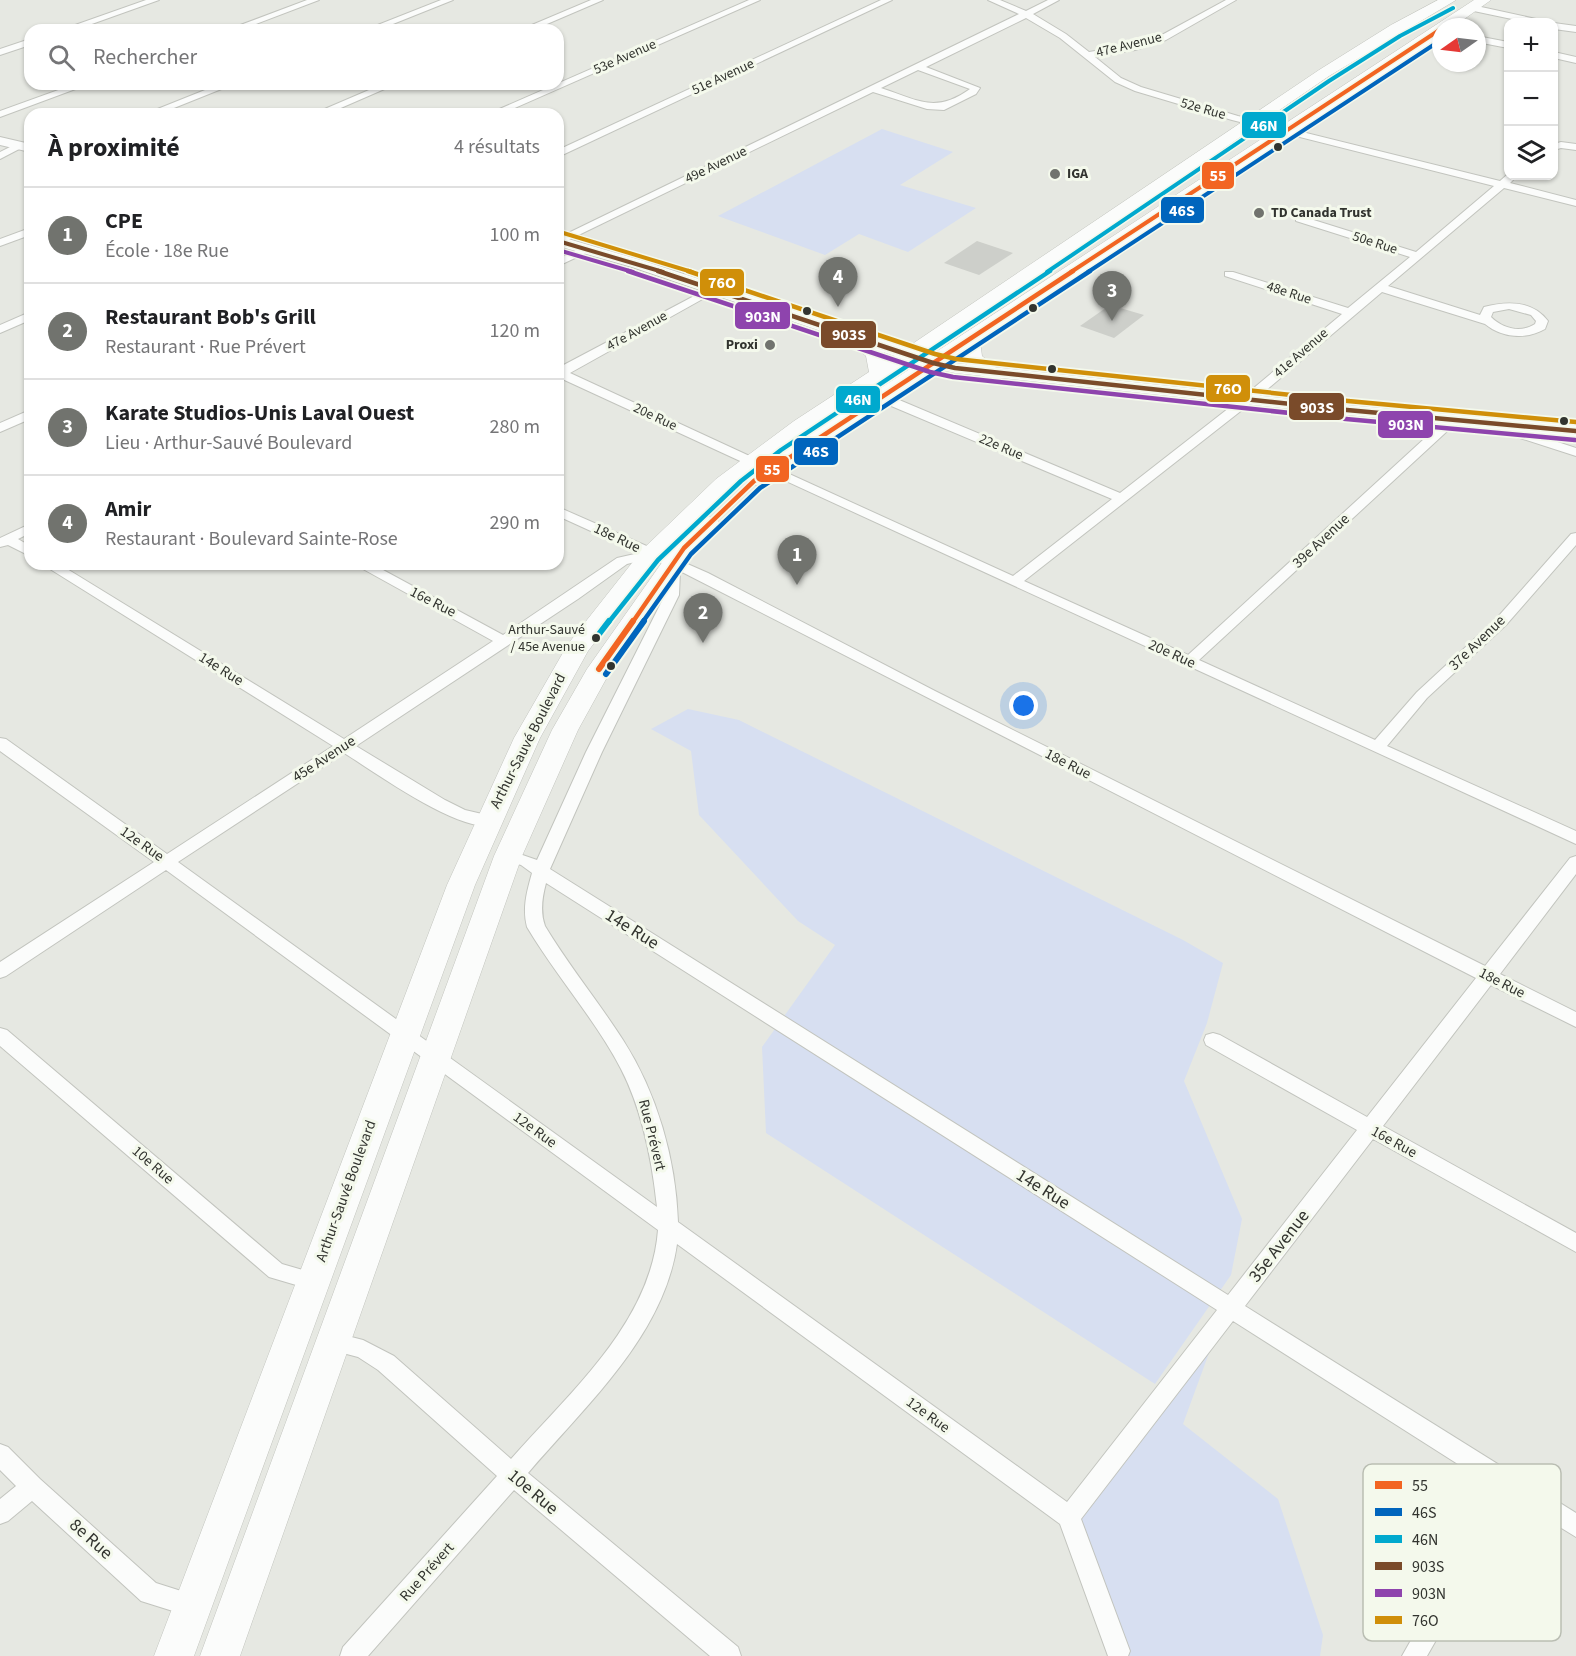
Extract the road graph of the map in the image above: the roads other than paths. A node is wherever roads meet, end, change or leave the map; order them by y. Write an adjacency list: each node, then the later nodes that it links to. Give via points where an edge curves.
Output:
1 (155, 0): 16 (street)
2 (315, 0): 17 (street)
3 (449, 0): 18 (street)
4 (599, 0): 19 (street)
5 (756, 0): 31 (street, 53e Avenue)
6 (888, 0): 48 (street, 51e Avenue)
7 (992, 0): 13 (street, 52e Rue)
8 (1055, 0): 13 (street, 49e Avenue)
9 (1232, 0): 27 (street, 47e Avenue, via 1163,38)
10 (1484, 0): 12 (main road, Arthur-Sauvé Boulevard)
11 (1441, 2): 41 (main road, Arthur-Sauvé Boulevard, via 1378,38)
12 (1472, 8): 14 (main road, Arthur-Sauvé Boulevard); 15 (street)
13 (1026, 14): 27 (street, 52e Rue); 30 (street, 49e Avenue)
14 (1457, 18)
15 (1518, 18)
16 (84, 24)
17 (249, 24)
18 (386, 24)
19 (540, 24)
20 (1558, 27): 21 (street)
21 (1576, 29)
22 (1432, 35): 42 (main road, Arthur-Sauvé Boulevard)
23 (1486, 41): 25 (street)
24 (24, 44): 26 (street)
25 (1504, 44)
26 (0, 52)
27 (1089, 55): 41 (street, 52e Rue, via 1126,85)
28 (1558, 56): 29 (street)
29 (1576, 60)
30 (918, 66): 32 (street, 49e Avenue); 32 (street, via 963,82 975,88 973,93 944,107 930,107)
31 (564, 84)
32 (873, 89): 55 (street, 49e Avenue)
33 (67, 90): 40 (street)
34 (213, 90): 37 (street)
35 (376, 90): 38 (street)
36 (549, 90): 39 (street, 53e Avenue)
37 (166, 108)
38 (333, 108)
39 (508, 108)
40 (0, 114)
41 (1251, 122): 42 (street, 52e Rue); 70 (main road, Arthur-Sauvé Boulevard)
42 (1286, 130): 51 (street, 52e Rue); 69 (main road, Arthur-Sauvé Boulevard)
43 (0, 141): 44 (street)
44 (24, 147)
45 (24, 147): 49 (street)
46 (1558, 147): 47 (street)
47 (1576, 147)
48 (564, 151)
49 (0, 156)
50 (1506, 180): 51 (street, 41e Avenue)
51 (1499, 184): 52 (street, 52e Rue); 59 (street, 41e Avenue)
52 (1576, 203)
53 (1300, 219): 59 (street, 50e Rue)
54 (24, 233): 57 (street)
55 (564, 239)
56 (564, 242): 58 (street)
57 (0, 243)
58 (588, 248): 60 (street); 63 (street)
59 (1415, 255): 62 (street, 41e Avenue)
60 (564, 260)
61 (1228, 274): 64 (street, 48e Rue)
62 (1378, 287): 64 (street, 41e Avenue); 66 (street)
63 (713, 289): 68 (street); 72 (street, 47e Avenue)
64 (1348, 312): 77 (street, 41e Avenue)
65 (24, 319): 67 (street)
66 (1487, 321)
67 (0, 329)
68 (853, 336): 70 (street); 73 (main road, via 876,354)
69 (970, 340): 71 (main road, Arthur-Sauvé Boulevard); 74 (main road, via 972,357)
70 (909, 355): 71 (street); 73 (main road, Arthur-Sauvé Boulevard)
71 (933, 363): 74 (street); 76 (main road, Arthur-Sauvé Boulevard)
72 (564, 370)
73 (879, 374): 84 (main road, Arthur-Sauvé Boulevard, via 801,425)
74 (993, 374): 77 (street)
75 (564, 375): 84 (street, 20e Rue)
76 (880, 397): 84 (main road, Arthur-Sauvé Boulevard); 85 (street, 22e Rue)
77 (1247, 400): 79 (street); 85 (street, 41e Avenue)
78 (24, 417): 81 (street)
79 (1452, 420): 80 (street); 96 (street, 39e Avenue)
80 (1490, 424): 82 (street); 83 (street)
81 (0, 428)
82 (1576, 431)
83 (1576, 452)
84 (760, 466): 91 (main road, Arthur-Sauvé Boulevard, via 684,548); 94 (street, 20e Rue)
85 (1121, 498): 94 (street, 41e Avenue)
86 (564, 514): 91 (street, 18e Rue)
87 (24, 531): 89 (street)
88 (1576, 537): 99 (street, 37e Avenue, via 1501,622 1422,695)
89 (4, 541): 90 (street)
90 (24, 549)
91 (662, 559): 95 (street, 45e Avenue, via 622,561); 100 (main road, Arthur-Sauvé Boulevard, via 589,632 527,738); 102 (main road, Arthur-Sauvé Boulevard, via 586,691); 105 (street, Rue Prévert, via 672,596); 107 (street, 18e Rue, via 703,576)
92 (59, 570): 98 (street, 14e Rue)
93 (373, 570): 95 (street, 16e Rue)
94 (1014, 582): 96 (street, 20e Rue)
95 (503, 641): 98 (street, 45e Avenue)
96 (1189, 662): 99 (street, 20e Rue)
97 (0, 743): 103 (street, 12e Rue)
98 (344, 746): 100 (street, 14e Rue, via 439,804 461,815); 103 (street, 45e Avenue)
99 (1377, 748): 101 (street, 20e Rue)
100 (489, 821): 109 (main road, Arthur-Sauvé Boulevard)
101 (1576, 838)
102 (508, 856): 105 (street, 14e Rue, via 527,861); 112 (main road, Arthur-Sauvé Boulevard)
103 (166, 861): 106 (street, 45e Avenue); 109 (street, 12e Rue)
104 (1576, 862): 107 (street, 35e Avenue)
105 (541, 871): 114 (street, Rue Prévert, via 534,897 536,927 622,1054 639,1088 656,1140); 117 (street, 14e Rue)
106 (0, 971)
107 (1488, 976): 108 (street, 18e Rue); 113 (street, 35e Avenue)
108 (1576, 1020)
109 (405, 1034): 112 (street, 12e Rue); 116 (main road, Arthur-Sauvé Boulevard)
110 (0, 1035): 116 (street, 10e Rue, via 276,1272)
111 (1213, 1040): 113 (street, 16e Rue)
112 (436, 1056): 114 (street, 12e Rue); 118 (main road, Arthur-Sauvé Boulevard)
113 (1370, 1128): 115 (street, 16e Rue); 117 (street, 35e Avenue)
114 (668, 1227): 121 (street, Rue Prévert, via 664,1260 640,1319 606,1366); 125 (street, 12e Rue)
115 (1576, 1243)
116 (313, 1281): 127 (main road, Arthur-Sauvé Boulevard)
117 (1231, 1308): 120 (street, 14e Rue); 125 (street, 35e Avenue)
118 (332, 1341): 121 (street, 10e Rue, via 363,1349 386,1363); 131 (main road, Arthur-Sauvé Boulevard)
119 (0, 1454): 122 (street, 8e Rue)
120 (1479, 1464)
121 (513, 1475): 132 (street, Rue Prévert); 133 (street, 10e Rue)
122 (32, 1486): 123 (street); 127 (street, 8e Rue, via 148,1593)
123 (0, 1513)
124 (1561, 1516): 126 (street, 14e Rue)
125 (1069, 1517): 129 (street)
126 (1576, 1526)
127 (192, 1605): 130 (main road, Arthur-Sauvé Boulevard)
128 (1423, 1641): 134 (street)
129 (1119, 1654)
130 (174, 1656)
131 (220, 1656)
132 (352, 1656)
133 (729, 1656)
134 (1414, 1656)

